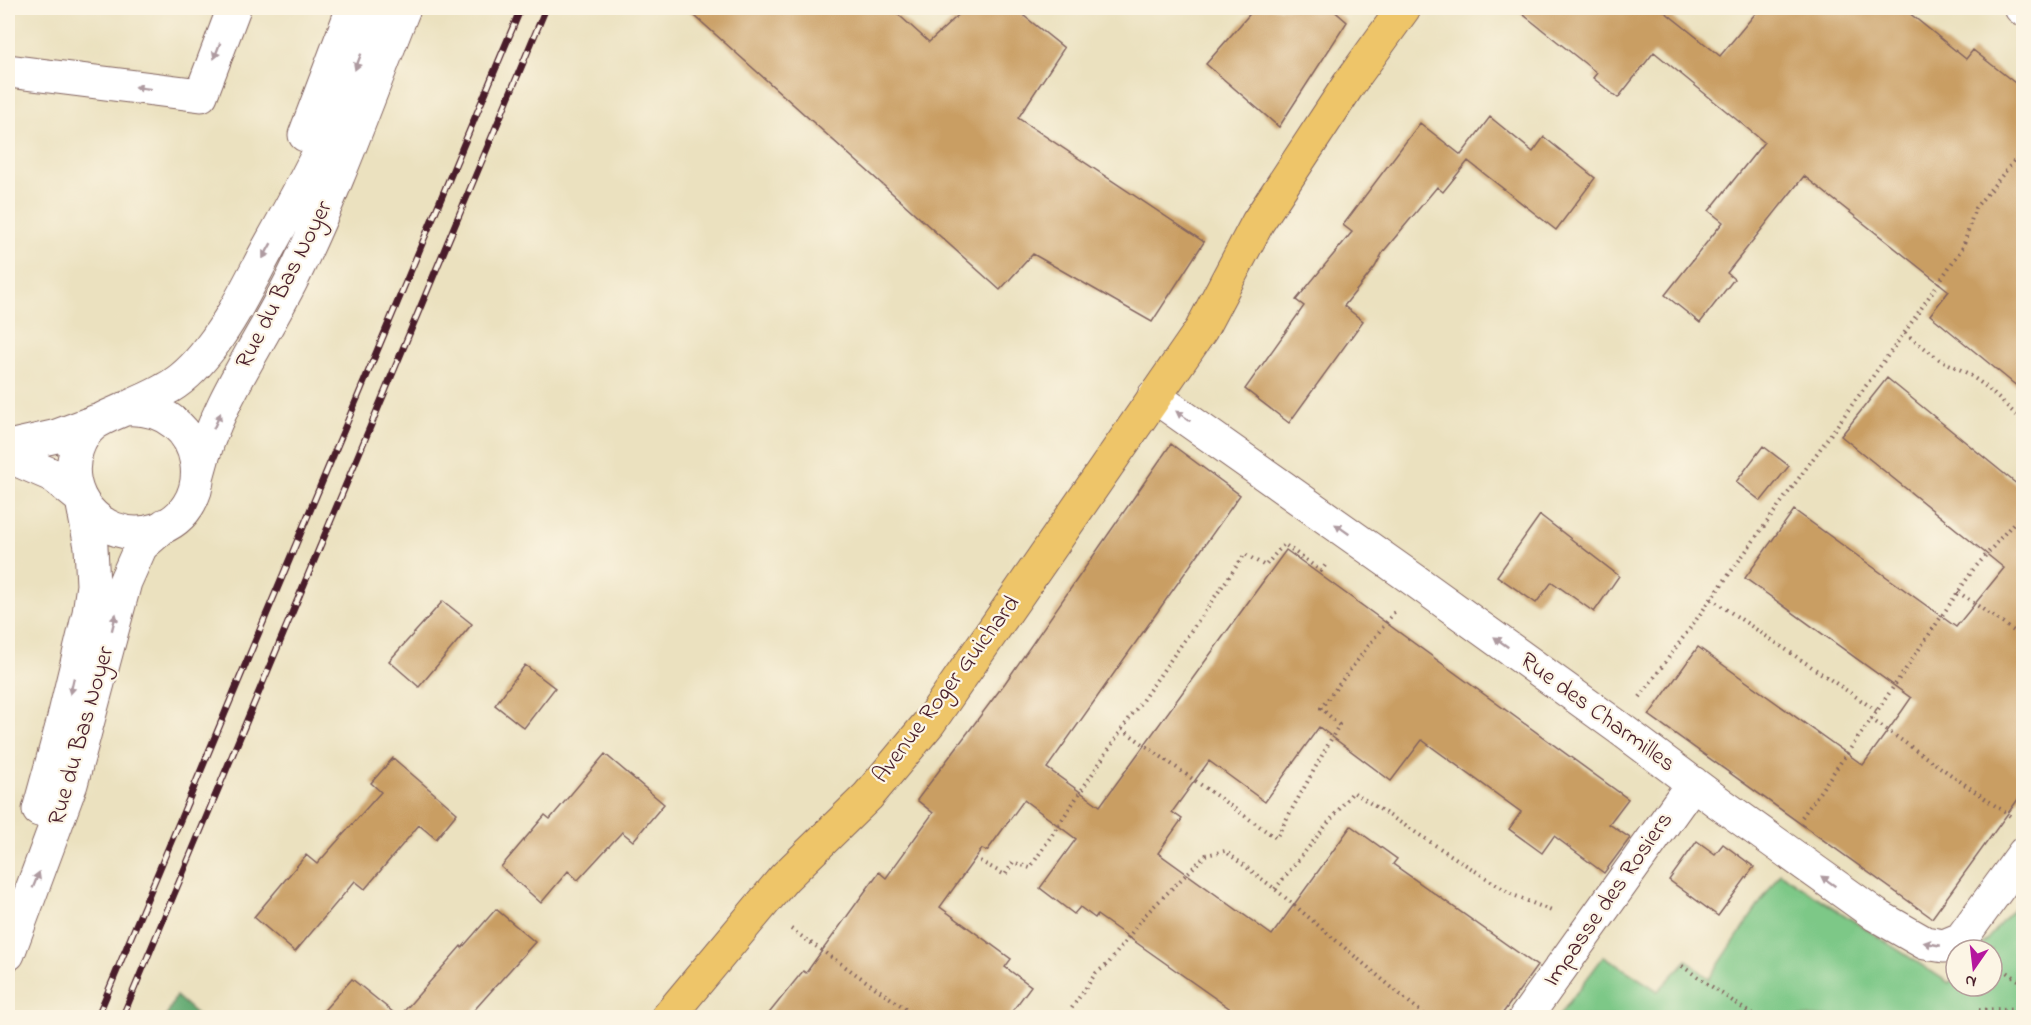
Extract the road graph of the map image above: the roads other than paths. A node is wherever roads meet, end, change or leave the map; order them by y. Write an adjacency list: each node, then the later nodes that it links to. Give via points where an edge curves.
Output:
1 (234, 8): 7 (street, one-way to 7, via 201,95)
2 (354, 8): 9 (street, Rue du Bas Noyer, via 308,126)
3 (379, 8): 9 (street, Rue du Bas Noyer, one-way to 9, via 327,135)
4 (404, 8): 8 (street, Rue du Bas Noyer)
5 (428, 8): 8 (street, Rue du Bas Noyer, via 390,100)
6 (1404, 8): 10 (main road, Avenue Roger Guichard, via 1258,222 1200,330)
7 (8, 71)
8 (345, 160): 14 (street, Rue du Bas Noyer, one-way to 8, via 220,414 296,272)
9 (294, 199): 11 (street, Rue du Bas Noyer, one-way to 11, via 242,297 206,353 165,390)
10 (1154, 396): 17 (street, Rue des Charmilles, one-way to 10); 21 (main road, Avenue Roger Guichard, via 929,723 868,796 784,878)
11 (110, 415): 12 (street, Rue du Bas Noyer, via 57,436); 14 (street, via 135,408 164,416 181,428 192,445); 15 (street, via 82,437 74,456 73,476)
12 (8, 447)
13 (8, 456): 15 (street, via 52,475)
14 (197, 476): 16 (street, via 188,504)
15 (80, 500): 16 (street, via 97,520 115,530 136,533); 19 (street, Rue du Bas Noyer, one-way to 19, via 93,568 89,613 49,778)
16 (165, 525): 20 (street, Rue du Bas Noyer, one-way to 16, via 71,784 128,574 141,546)
17 (1693, 783): 18 (street, Rue des Charmilles, one-way to 17, via 1961,939 1944,946 1925,943 1876,915); 22 (street, Impasse des Rosiers)
18 (2024, 853)
19 (8, 893)
20 (8, 954)
21 (676, 1014)
22 (1525, 1017)

